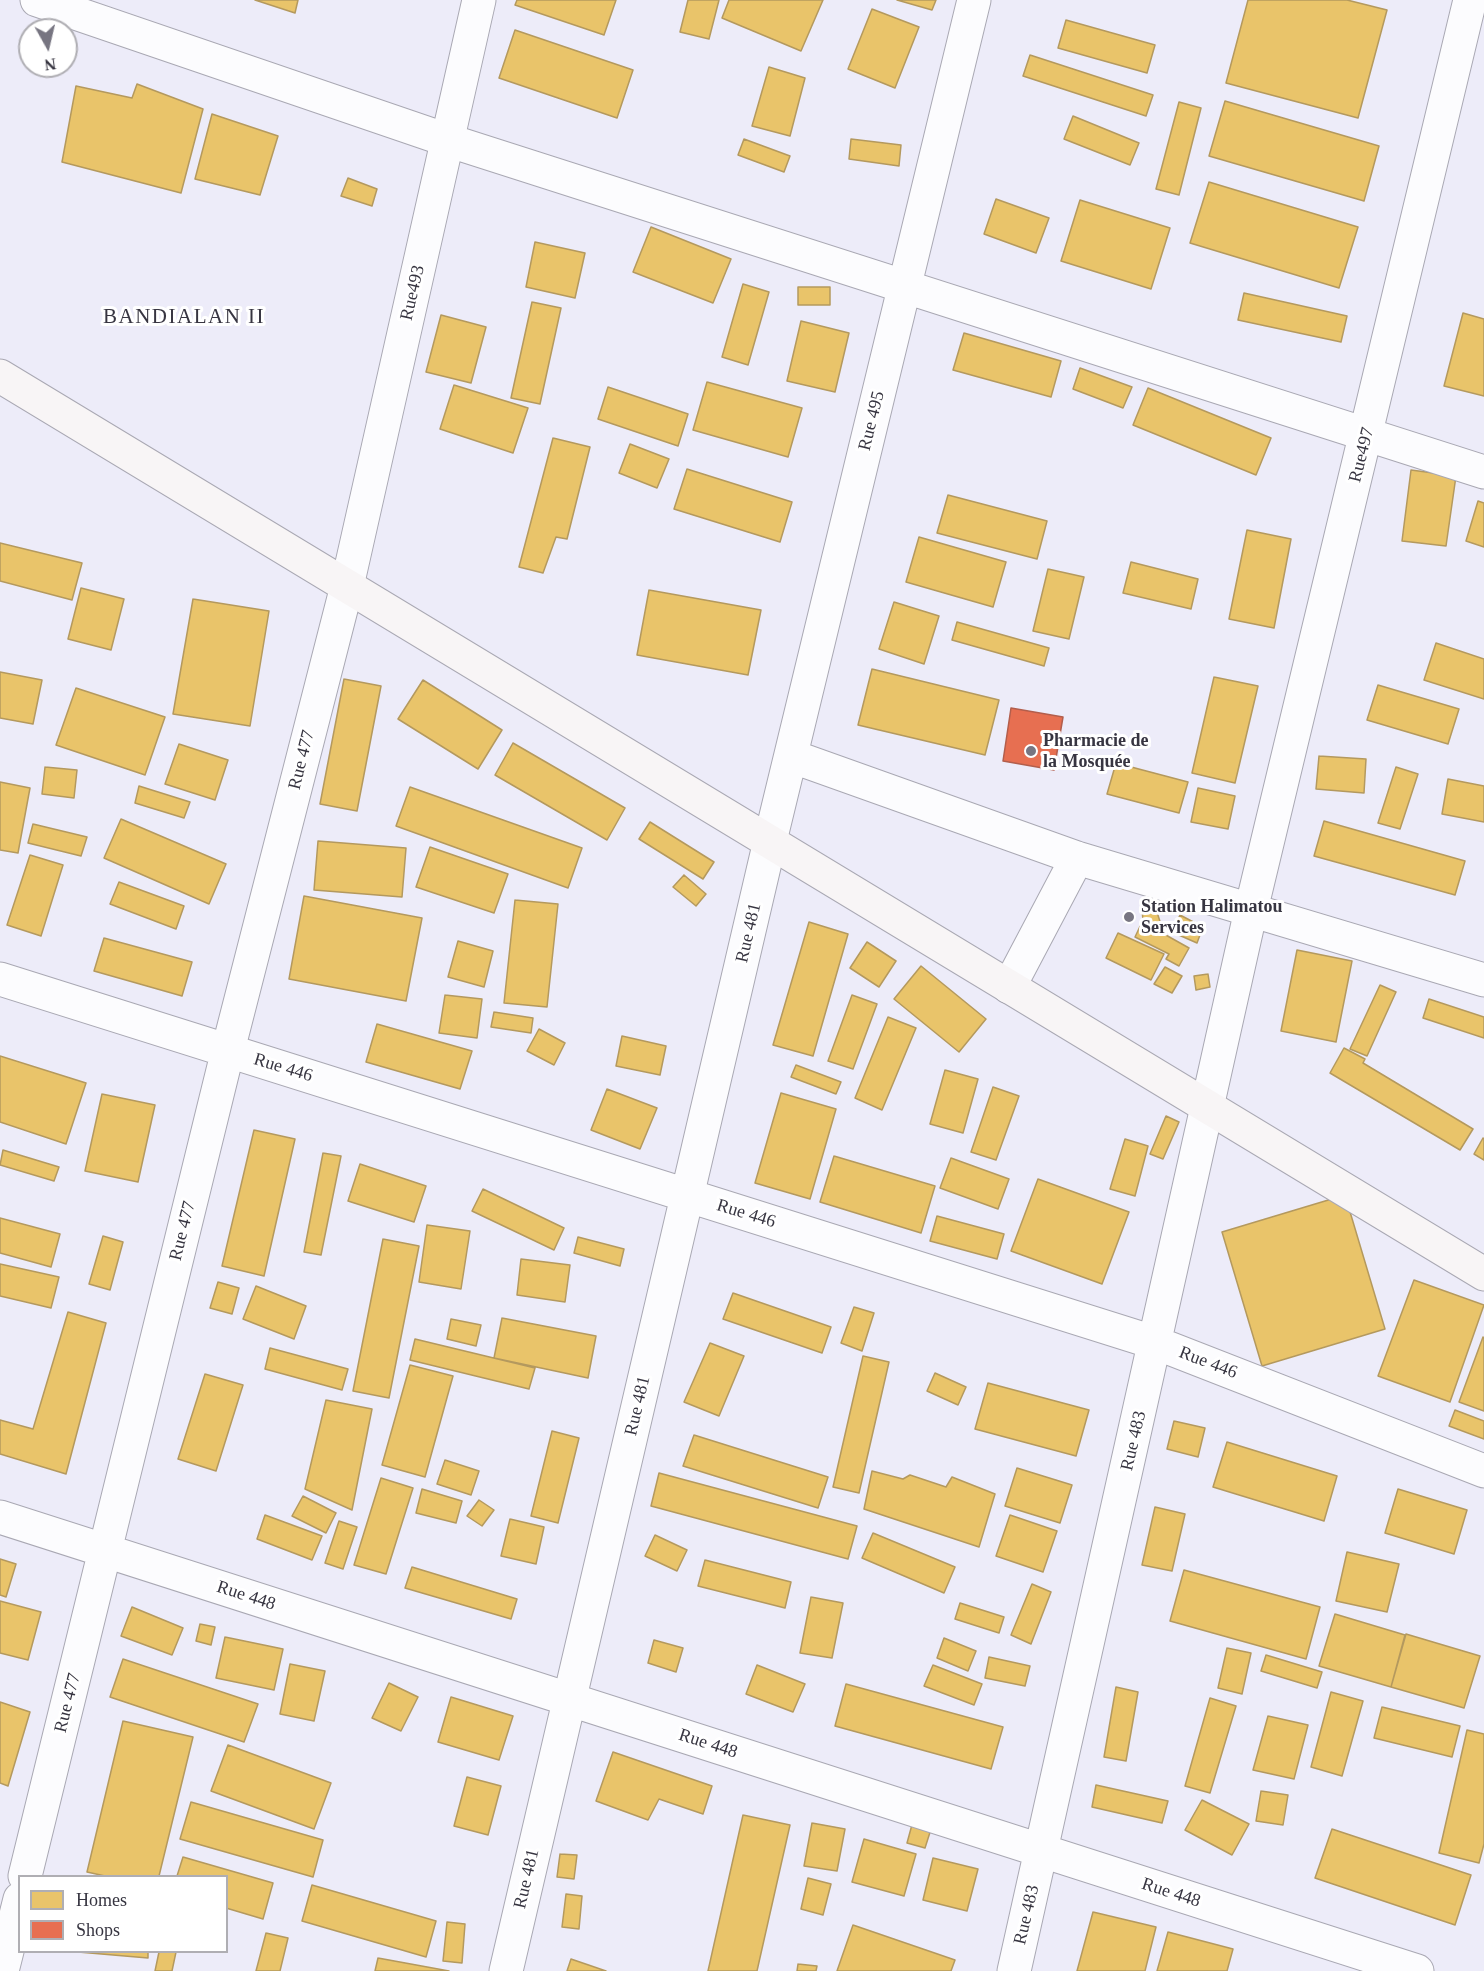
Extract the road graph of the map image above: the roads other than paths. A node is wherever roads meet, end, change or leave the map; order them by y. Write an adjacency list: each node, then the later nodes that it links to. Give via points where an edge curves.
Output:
1 (37, 0): 5 (street)
2 (479, 0): 5 (street, Rue493)
3 (974, 0): 6 (street, Rue 495)
4 (1470, 0): 8 (street, Rue497)
5 (447, 140): 6 (street); 10 (street, Rue493)
6 (904, 286): 8 (street); 11 (street, Rue 495)
7 (0, 376): 10 (street)
8 (1367, 435): 9 (street); 14 (street, Rue497)
9 (1484, 472)
10 (347, 586): 12 (street); 18 (street, Rue 477)
11 (790, 756): 12 (street, Rue 495); 13 (street)
12 (770, 841): 17 (street); 20 (street, Rue 481)
13 (1077, 858): 14 (street); 17 (street)
14 (1251, 910): 16 (street); 19 (street, Rue 483)
15 (0, 980): 18 (street, Rue 446)
16 (1484, 980)
17 (1009, 987): 19 (street)
18 (228, 1050): 20 (street, Rue 446); 25 (street, Rue 477)
19 (1209, 1109): 21 (street); 22 (street, Rue 483)
20 (687, 1195): 22 (street, Rue 446); 26 (street, Rue 481)
21 (1484, 1274)
22 (1156, 1343): 23 (street, Rue 446); 27 (street, Rue 483)
23 (1484, 1471)
24 (0, 1517): 25 (street, Rue 448)
25 (105, 1551): 26 (street, Rue 448); 28 (street, Rue 477)
26 (569, 1700): 27 (street, Rue 448); 31 (street, Rue 481)
27 (1041, 1851): 32 (street, Rue 483); 33 (street, Rue 448)
28 (25, 1875)
29 (18, 1907): 30 (street)
30 (2, 1971)
31 (506, 1971)
32 (1014, 1971)
33 (1417, 1971)

